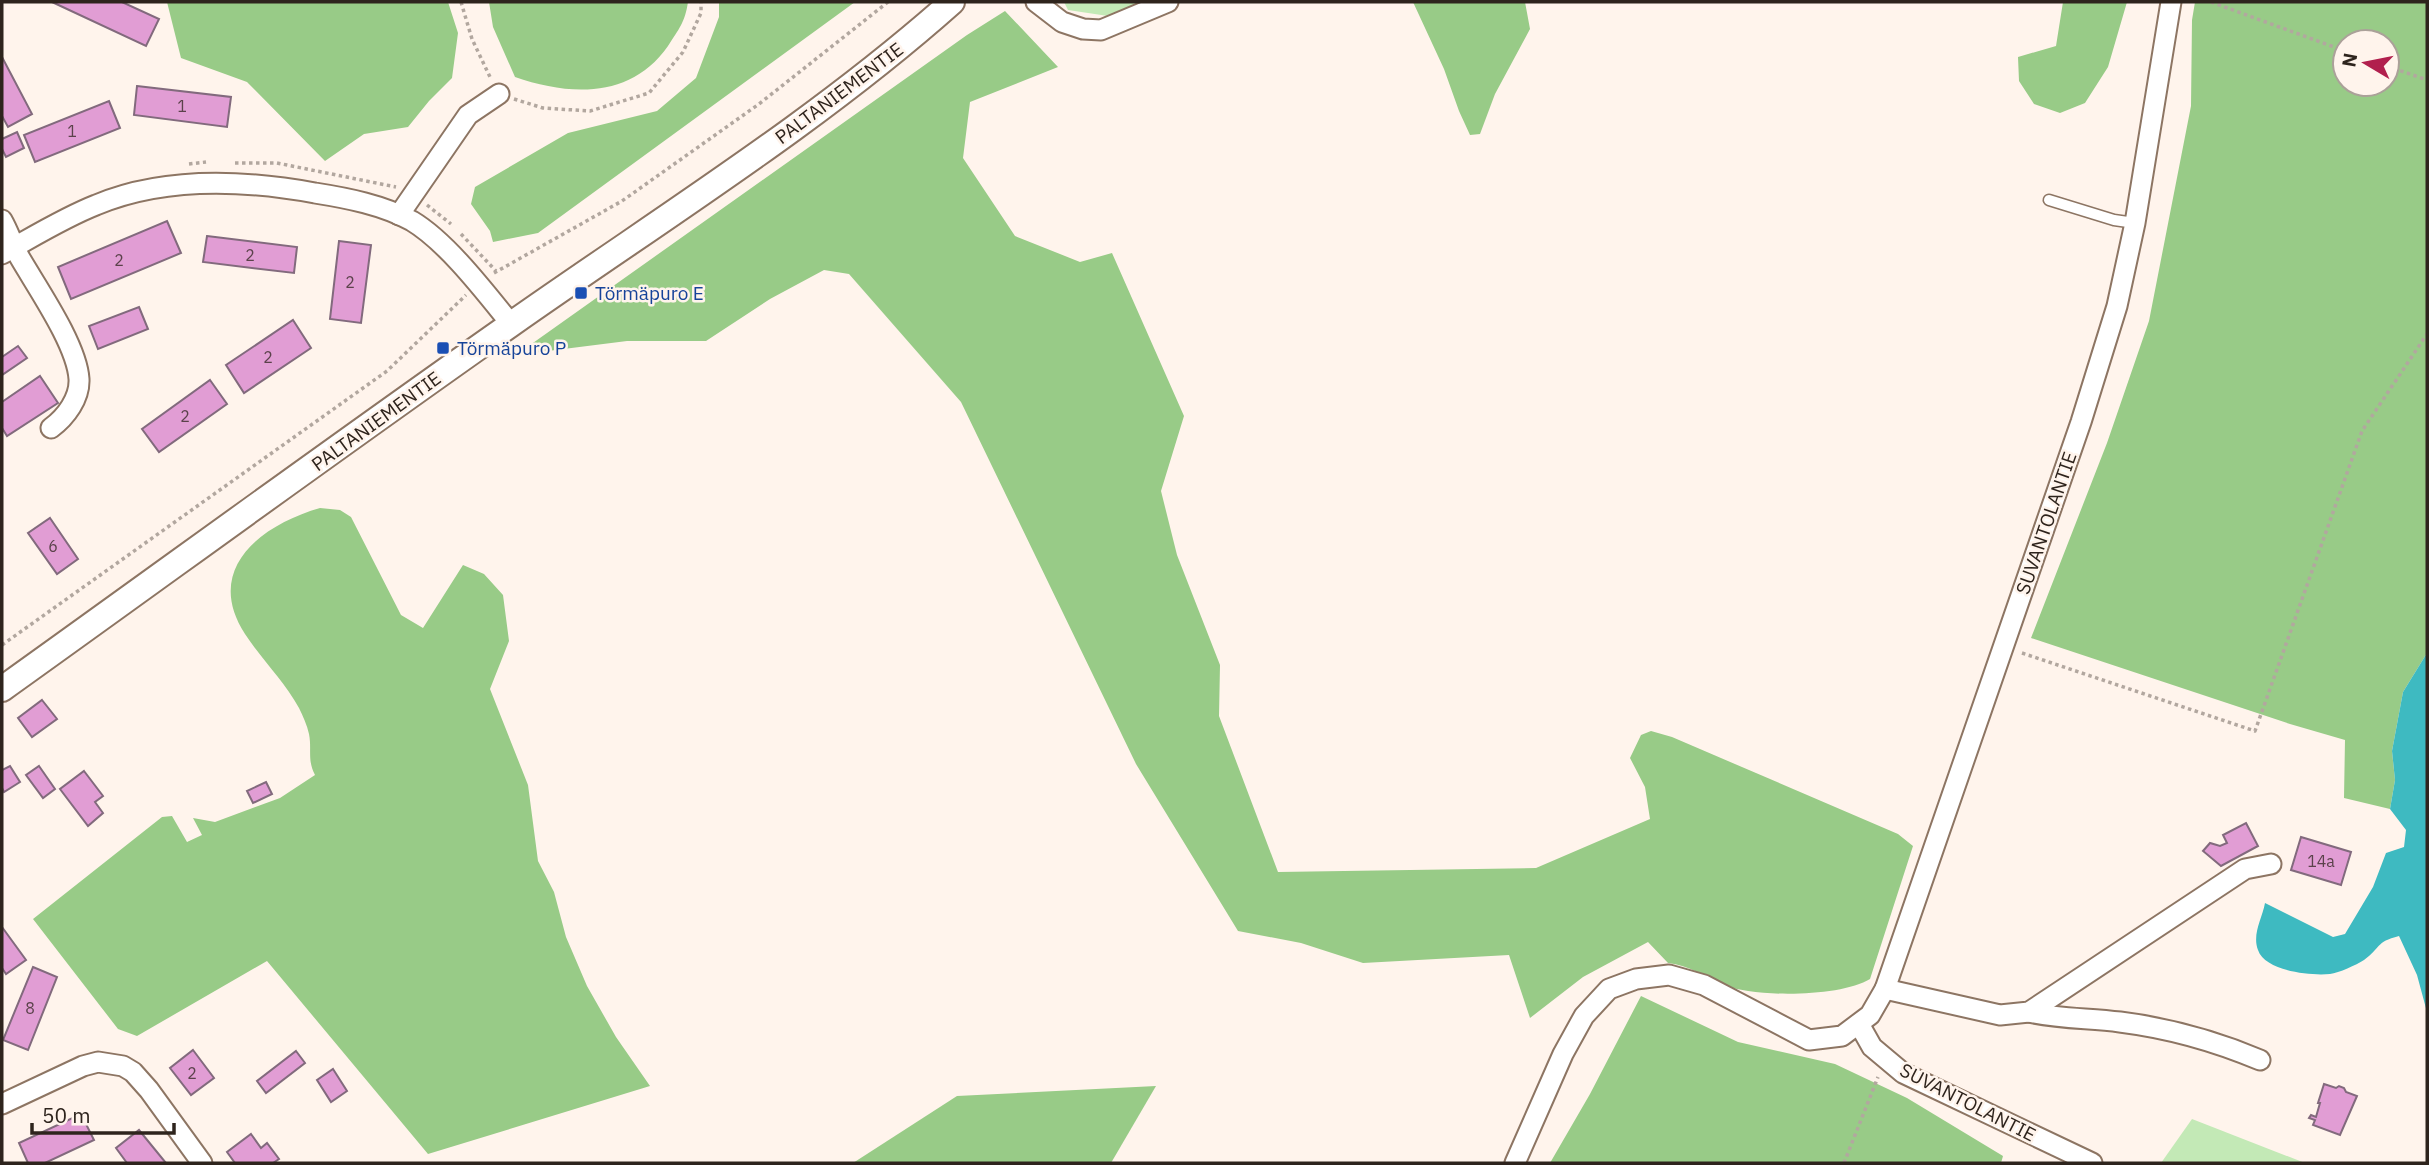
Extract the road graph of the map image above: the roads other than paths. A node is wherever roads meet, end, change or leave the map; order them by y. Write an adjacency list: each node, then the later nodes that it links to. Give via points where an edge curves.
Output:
1 (953, 2): 11 (street, PALTANIEMENTIE, via 824,106)
2 (1036, 2): 3 (street, via 1062,22 1101,30)
3 (1168, 2)
4 (2171, 2): 9 (street, SUVANTOLANTIE)
5 (499, 94): 7 (street, via 468,115)
6 (2049, 200): 9 (lane)
7 (400, 215): 10 (street, via 334,196 252,184 160,188 98,204); 11 (street, via 428,234)
8 (2, 220): 10 (street)
9 (2135, 223): 15 (street, SUVANTOLANTIE, via 2117,306 2081,422)
10 (8, 251): 12 (street, via 73,354 79,380 74,402)
11 (511, 324): 13 (street, PALTANIEMENTIE)
12 (51, 428)
13 (2, 689)
14 (2271, 864): 16 (street, via 2245,869)
15 (1885, 989): 16 (street, via 2000,1015); 17 (street, SUVANTOLANTIE)
16 (2029, 1013): 18 (street, via 2177,1032)
17 (1859, 1024): 21 (street, SUVANTOLANTIE, via 1842,1036 1809,1040 1703,985 1669,975 1636,979 1609,989 1584,1016 1563,1054); 22 (street, SUVANTOLANTIE, via 1872,1047 1903,1073)
18 (2260, 1060)
19 (2, 1104): 20 (street, via 83,1066 98,1062 123,1066 134,1072)
20 (202, 1163)
21 (1515, 1163)
22 (2092, 1163)

